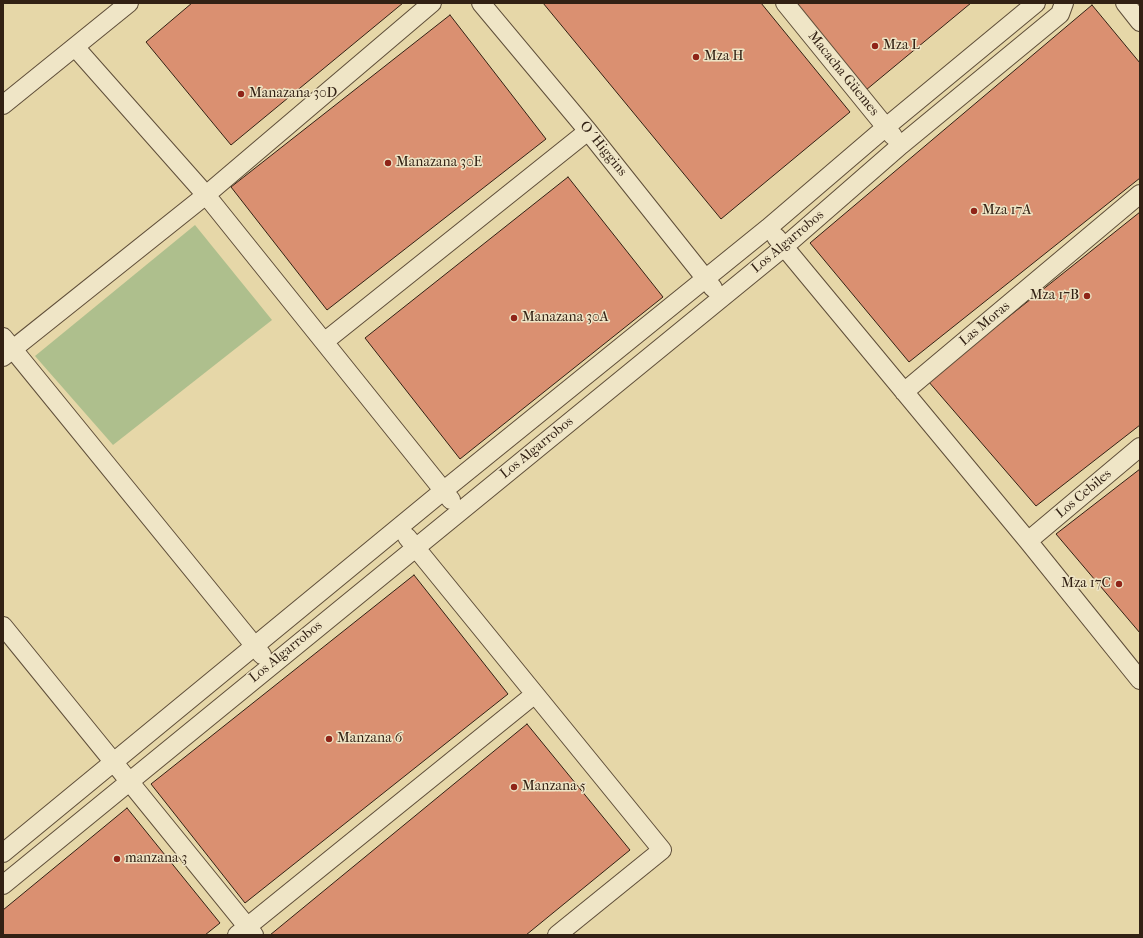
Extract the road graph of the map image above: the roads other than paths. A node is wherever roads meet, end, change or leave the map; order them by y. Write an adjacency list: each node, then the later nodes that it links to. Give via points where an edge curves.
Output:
1 (129, 3): 9 (street)
2 (432, 3): 15 (street)
3 (481, 3): 12 (street, O´Higgins)
4 (785, 3): 11 (street, Macacha Güemes)
5 (1036, 3): 11 (street, Los Algarrobos)
6 (1064, 3): 13 (street, Los Algarrobos, via 1060,14)
7 (1125, 3): 8 (street)
8 (1140, 22)
9 (75, 47): 10 (street); 15 (street)
10 (3, 105)
11 (886, 127): 13 (street, Macacha Güemes); 16 (street, Los Algarrobos)
12 (588, 131): 18 (street, O´Higgins); 20 (street)
13 (901, 146): 17 (street, Los Algarrobos)
14 (1140, 194): 22 (street, Las Moras)
15 (206, 195): 20 (street); 21 (street)
16 (768, 228): 17 (street); 18 (street, Los Algarrobos)
17 (784, 247): 19 (street, Los Algarrobos); 22 (street)
18 (705, 279): 19 (street, O´Higgins); 24 (street, Los Algarrobos)
19 (722, 298): 25 (street, Los Algarrobos)
20 (324, 342): 24 (street)
21 (6, 348): 30 (street)
22 (904, 392): 27 (street)
23 (1140, 447): 27 (street, Los Cebiles)
24 (443, 491): 25 (street); 26 (street, Los Algarrobos)
25 (459, 511): 28 (street, Los Algarrobos)
26 (399, 527): 28 (street); 30 (street, Los Algarrobos)
27 (1028, 541): 32 (street)
28 (415, 547): 31 (street, Los Algarrobos); 33 (street)
29 (3, 626): 34 (street)
30 (254, 646): 31 (street); 34 (street, Los Algarrobos)
31 (270, 665): 35 (street, Los Algarrobos)
32 (1140, 680)
33 (535, 694): 38 (street); 39 (street, via 662,850)
34 (114, 762): 35 (street); 36 (street, Los Algarrobos)
35 (130, 781): 37 (street, Los Algarrobos); 38 (street)
36 (3, 853)
37 (3, 886)
38 (246, 932)
39 (557, 935)

